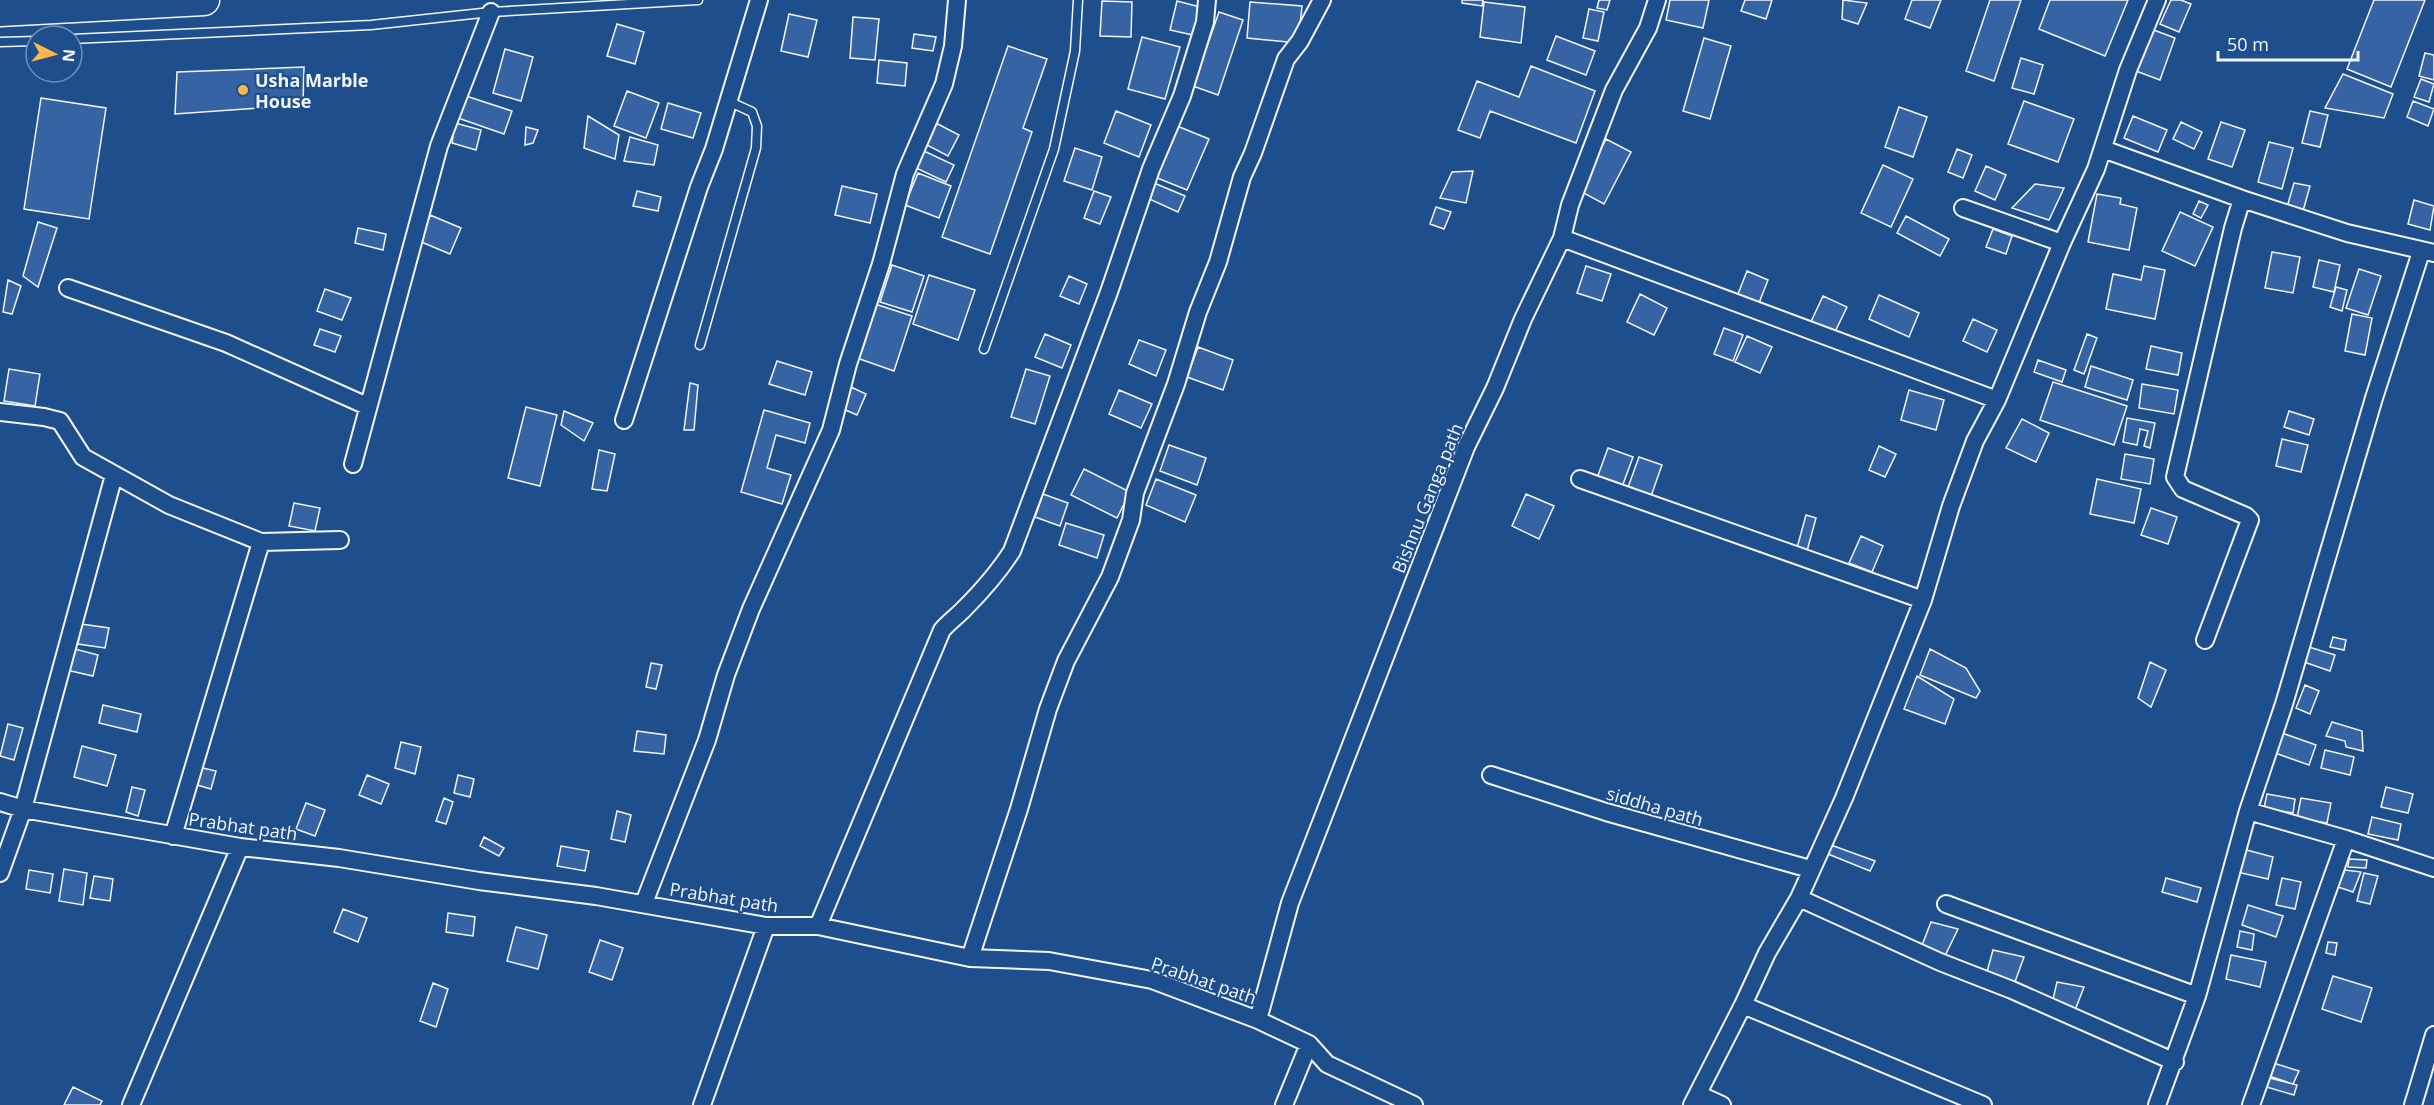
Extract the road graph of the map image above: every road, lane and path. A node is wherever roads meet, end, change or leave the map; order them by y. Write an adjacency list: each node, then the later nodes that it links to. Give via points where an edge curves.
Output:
1 (204, 0): 10 (highway)
2 (698, 0): 11 (lane)
3 (759, 0): 15 (street)
4 (957, 0): 47 (street, via 953,46 944,84 905,174 831,430 751,609 707,740)
5 (1078, 0): 24 (lane, via 1075,51 1054,150)
6 (1207, 0): 50 (street, via 1205,22 1182,96 1151,169 1012,551 997,574 942,630)
7 (1322, 0): 51 (street, via 1286,59 1242,177 1218,262 1135,493 1121,549 1066,661 1048,709)
8 (1657, 0): 19 (street, Bishnu Ganga path, via 1648,28 1614,90 1570,205)
9 (2157, 0): 16 (street, via 2128,70)
10 (0, 11)
11 (491, 12): 12 (lane, via 370,25); 26 (street, via 439,146)
12 (84, 38)
13 (24, 41): 14 (lane)
14 (0, 42)
15 (728, 101): 23 (lane, via 752,112 757,126 756,148); 28 (street)
16 (2103, 149): 17 (street); 20 (street)
17 (2242, 200): 21 (street); 35 (street, via 2175,477 2183,489 2250,520)
18 (1963, 208): 20 (street)
19 (1562, 238): 25 (street); 54 (street, Bishnu Ganga path, via 1466,447 1402,610 1290,903)
20 (2062, 243): 25 (street)
21 (2428, 253): 39 (street, via 2374,398 2284,704)
22 (68, 288): 26 (street, via 226,343)
23 (700, 345)
24 (984, 349)
25 (1997, 400): 34 (street, via 1975,441)
26 (367, 406): 29 (street)
27 (0, 412): 30 (street, via 60,421 83,457)
28 (624, 420)
29 (353, 464)
30 (114, 476): 33 (street, via 169,505); 38 (street)
31 (1580, 479): 34 (street)
32 (340, 540): 33 (street)
33 (261, 542): 40 (street)
34 (1923, 600): 44 (street, via 1844,798)
35 (2205, 640)
36 (1491, 775): 44 (street, siddha path)
37 (0, 802): 38 (street, Prabhat path)
38 (23, 809): 40 (street, Prabhat path); 45 (street)
39 (2248, 811): 41 (street); 52 (street)
40 (173, 836): 42 (street, Prabhat path)
41 (2346, 839): 43 (street); 66 (street)
42 (240, 847): 47 (street, Prabhat path); 59 (street)
43 (2434, 868)
44 (1810, 869): 46 (street)
45 (0, 873)
46 (1799, 898): 53 (street); 57 (street)
47 (644, 903): 49 (street, Prabhat path)
48 (1946, 904): 52 (street)
49 (766, 926): 50 (street, Prabhat path); 60 (street)
50 (818, 926): 51 (street, Prabhat path)
51 (970, 958): 54 (street, Prabhat path, via 1049,961 1152,980)
52 (2197, 996): 57 (street)
53 (1743, 1005): 58 (street); 64 (street)
54 (1258, 1020): 56 (street, Prabhat path)
55 (2434, 1035): 67 (street)
56 (1310, 1044): 61 (street); 62 (street, Prabhat path, via 1327,1064)
57 (2175, 1062): 65 (street)
58 (1695, 1100): 63 (street)
59 (131, 1105)
60 (702, 1105)
61 (1284, 1105)
62 (1414, 1105)
63 (1722, 1105)
64 (1983, 1105)
65 (2157, 1105)
66 (2251, 1105)
67 (2413, 1105)

